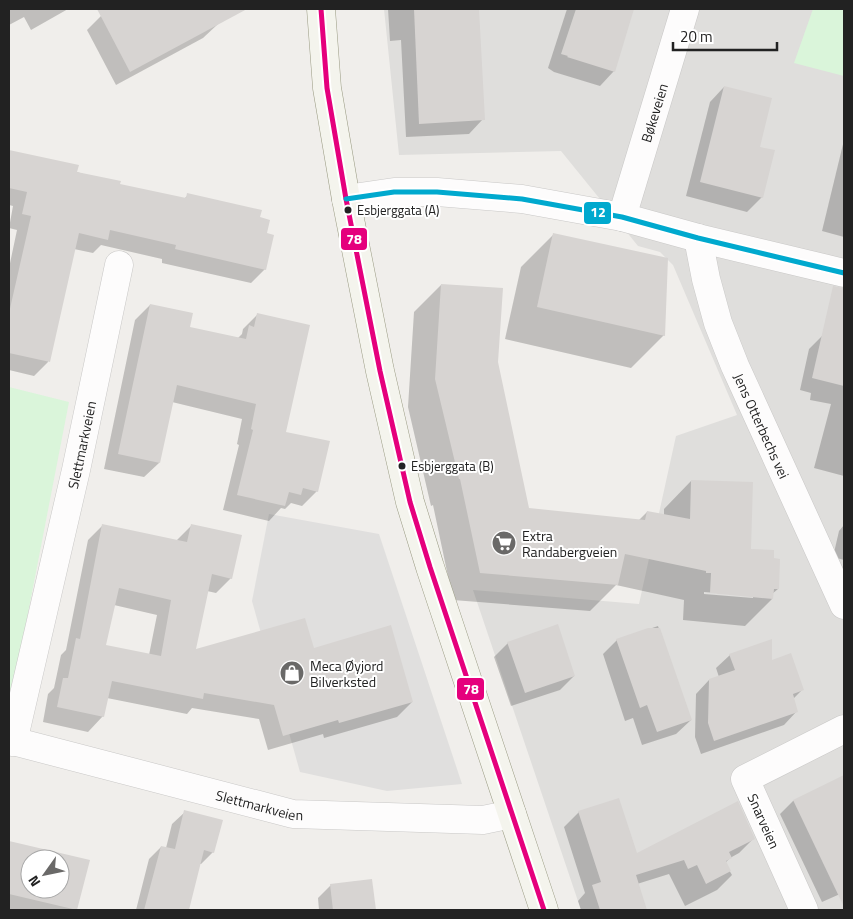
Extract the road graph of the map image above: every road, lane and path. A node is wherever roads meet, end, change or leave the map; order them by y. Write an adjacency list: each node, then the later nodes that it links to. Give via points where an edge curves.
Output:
1 (321, 9): 3 (main road, via 327,88)
2 (685, 9): 4 (street, Bøkeveien)
3 (346, 199): 4 (street, via 394,192 445,193 522,199); 11 (main road, via 383,389 410,502)
4 (622, 217): 5 (street)
5 (698, 238): 7 (street); 8 (street, Jens Otterbechs vei, via 718,323 735,366)
6 (119, 265): 10 (street, Slettmarkveien, via 76,470)
7 (844, 273)
8 (844, 605)
9 (844, 728): 13 (street, Snarveien, via 745,779)
10 (11, 741): 11 (street, Slettmarkveien, via 293,814 483,820)
11 (512, 814): 12 (main road)
12 (544, 910)
13 (804, 910)

